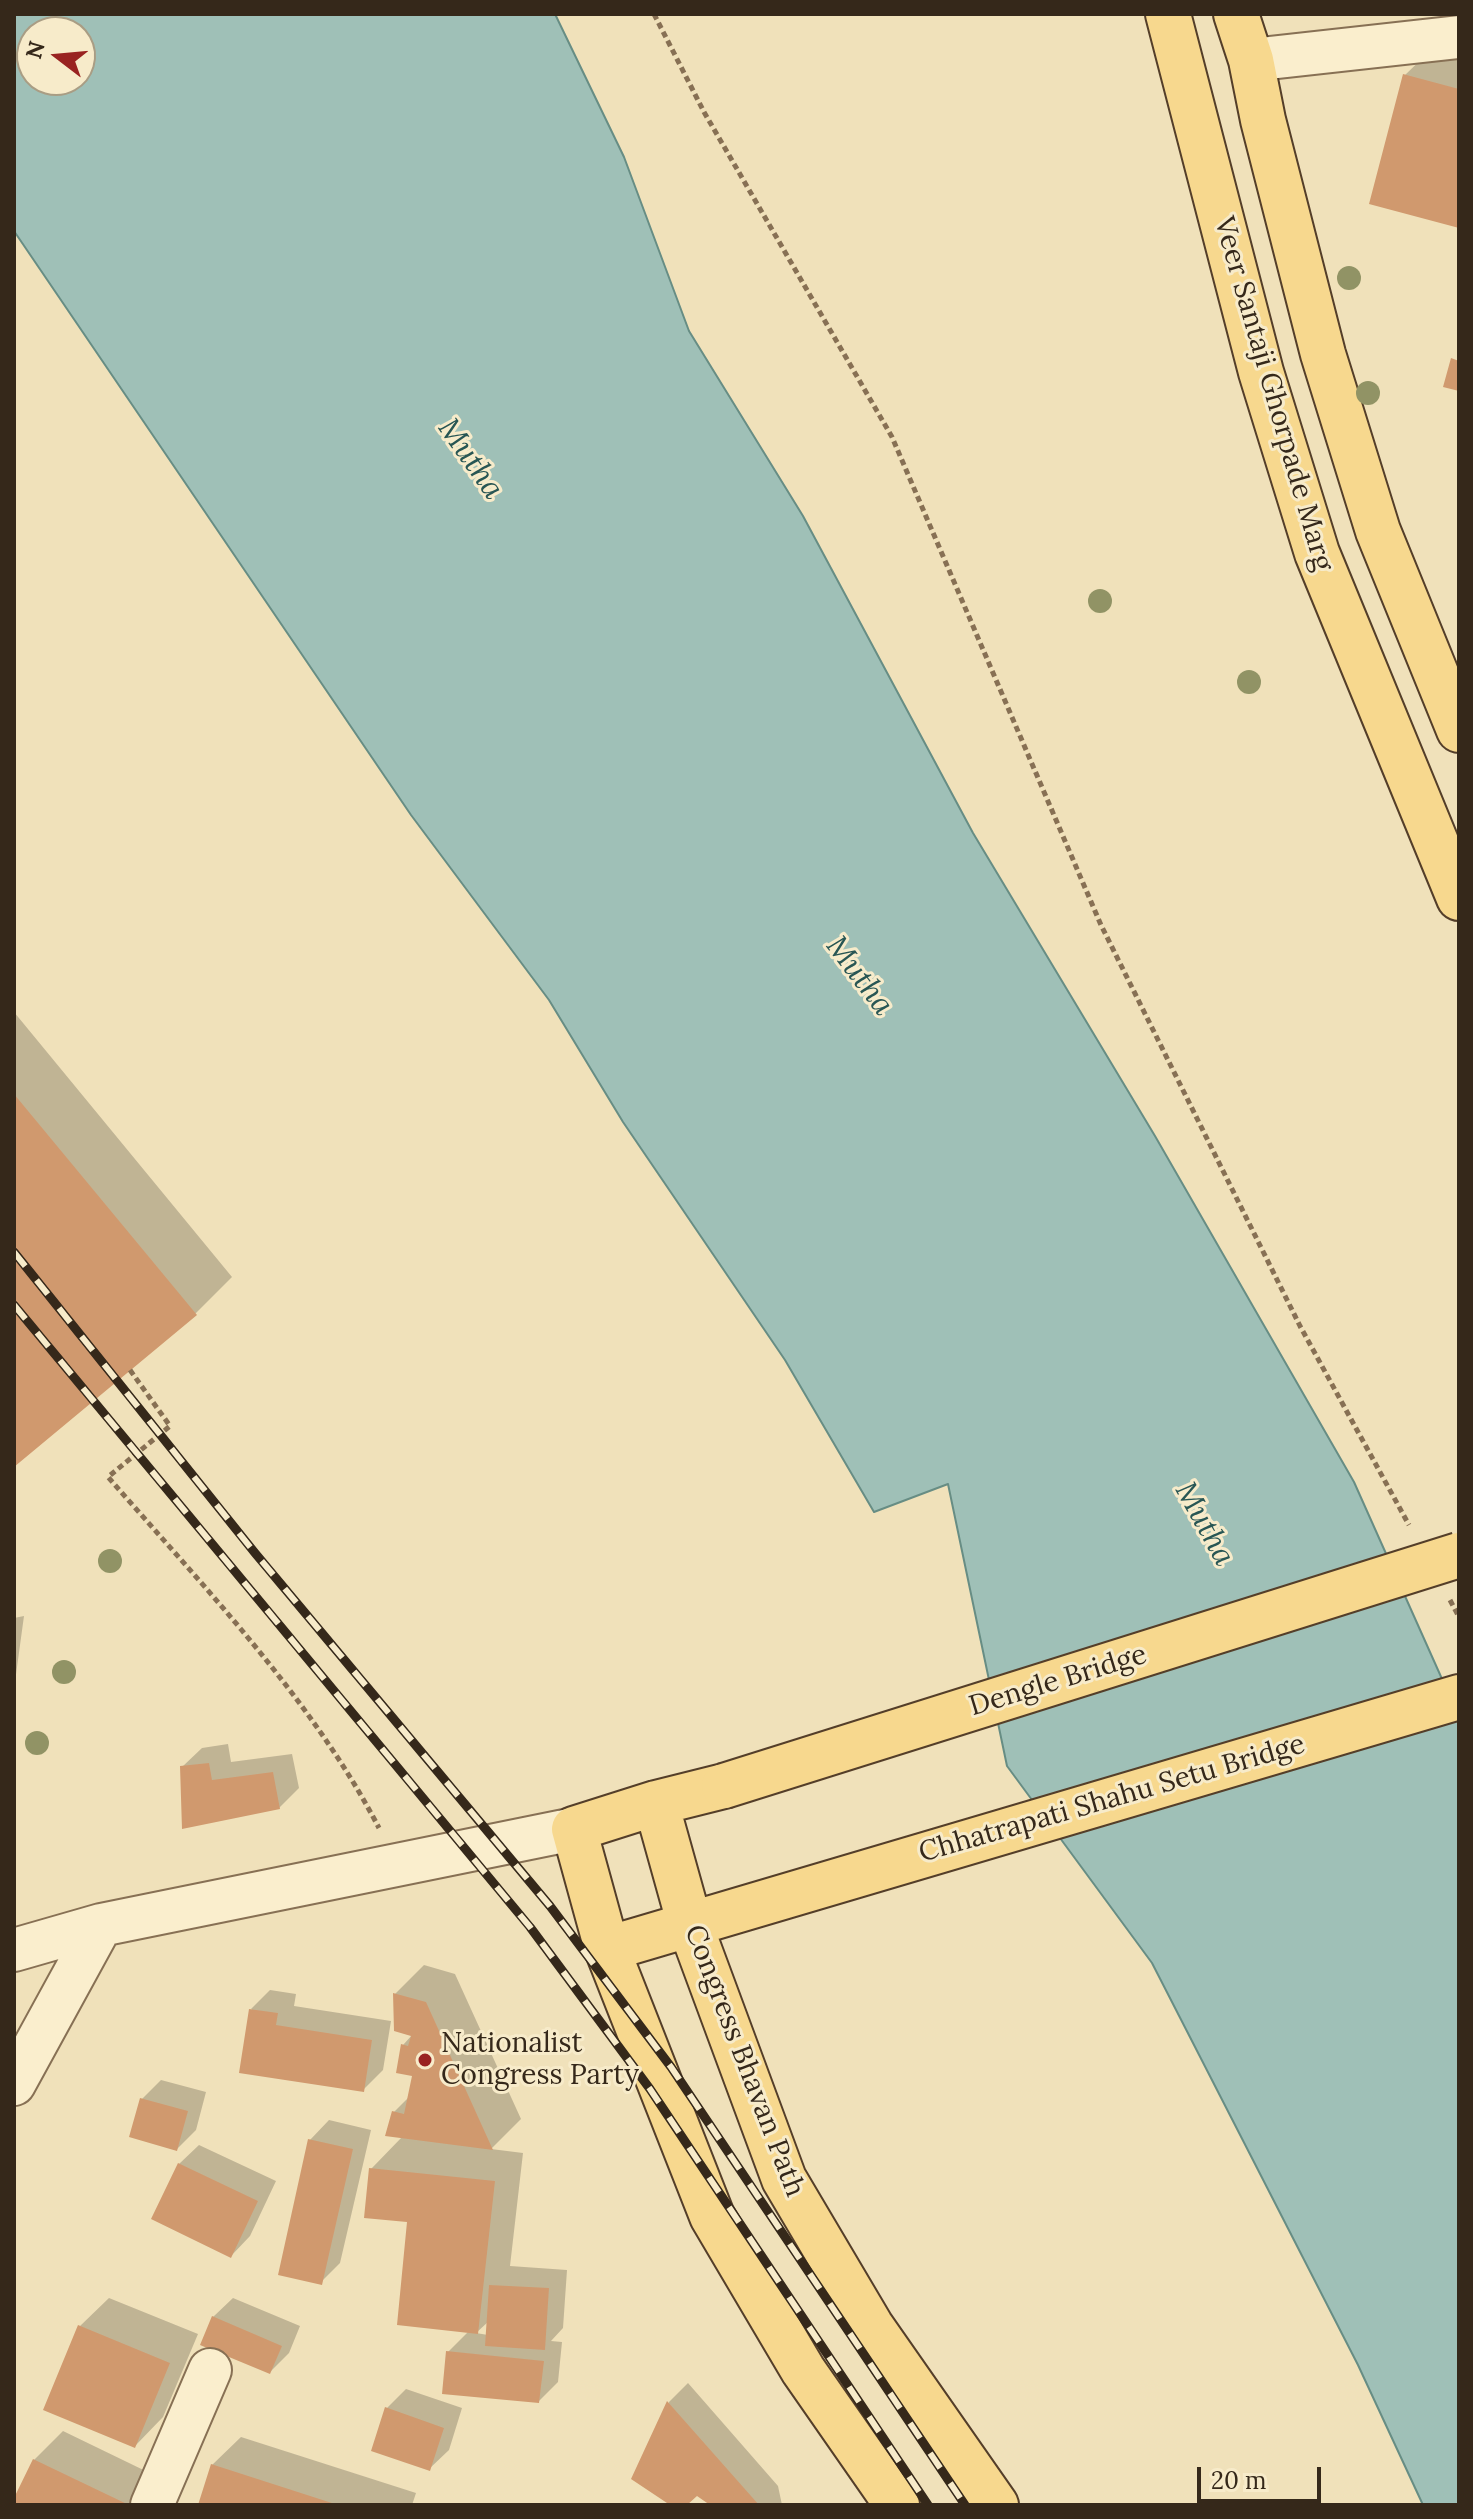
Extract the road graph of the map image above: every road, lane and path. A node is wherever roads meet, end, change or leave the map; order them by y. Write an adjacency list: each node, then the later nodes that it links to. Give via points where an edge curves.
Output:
1 (654, 14): 9 (path, via 704,112 892,437 1101,925 1300,1326)
2 (1168, 14): 7 (main road, Veer Santaji Ghorpade Marg, via 1261,372 1317,553)
3 (1236, 14): 5 (main road)
4 (1459, 37): 5 (street)
5 (1251, 60): 6 (main road, via 1332,383 1378,531)
6 (1459, 730)
7 (1459, 898)
8 (130, 1370): 15 (path, via 170,1426 108,1477 328,1742)
9 (1414, 1534)
10 (1451, 1572): 11 (path); 13 (main road, Dengle Bridge, bridge)
11 (1459, 1617)
12 (1459, 1697): 17 (main road, Chhatrapati Shahu Setu Bridge)
13 (656, 1803): 14 (main road, Dengle Bridge); 17 (main road, Congress Bhavan Path)
14 (574, 1829): 15 (street); 18 (main road)
15 (398, 1864): 16 (street)
16 (101, 1925): 19 (street); 20 (street)
17 (690, 1925): 18 (main road, Chhatrapati Shahu Setu Bridge); 24 (main road, Congress Bhavan Path, via 784,2179 871,2326)
18 (607, 1949): 23 (main road, via 712,2216 803,2370)
19 (14, 1950)
20 (14, 2084)
21 (210, 2370): 22 (street)
22 (152, 2505)
23 (897, 2505)
24 (996, 2505)

